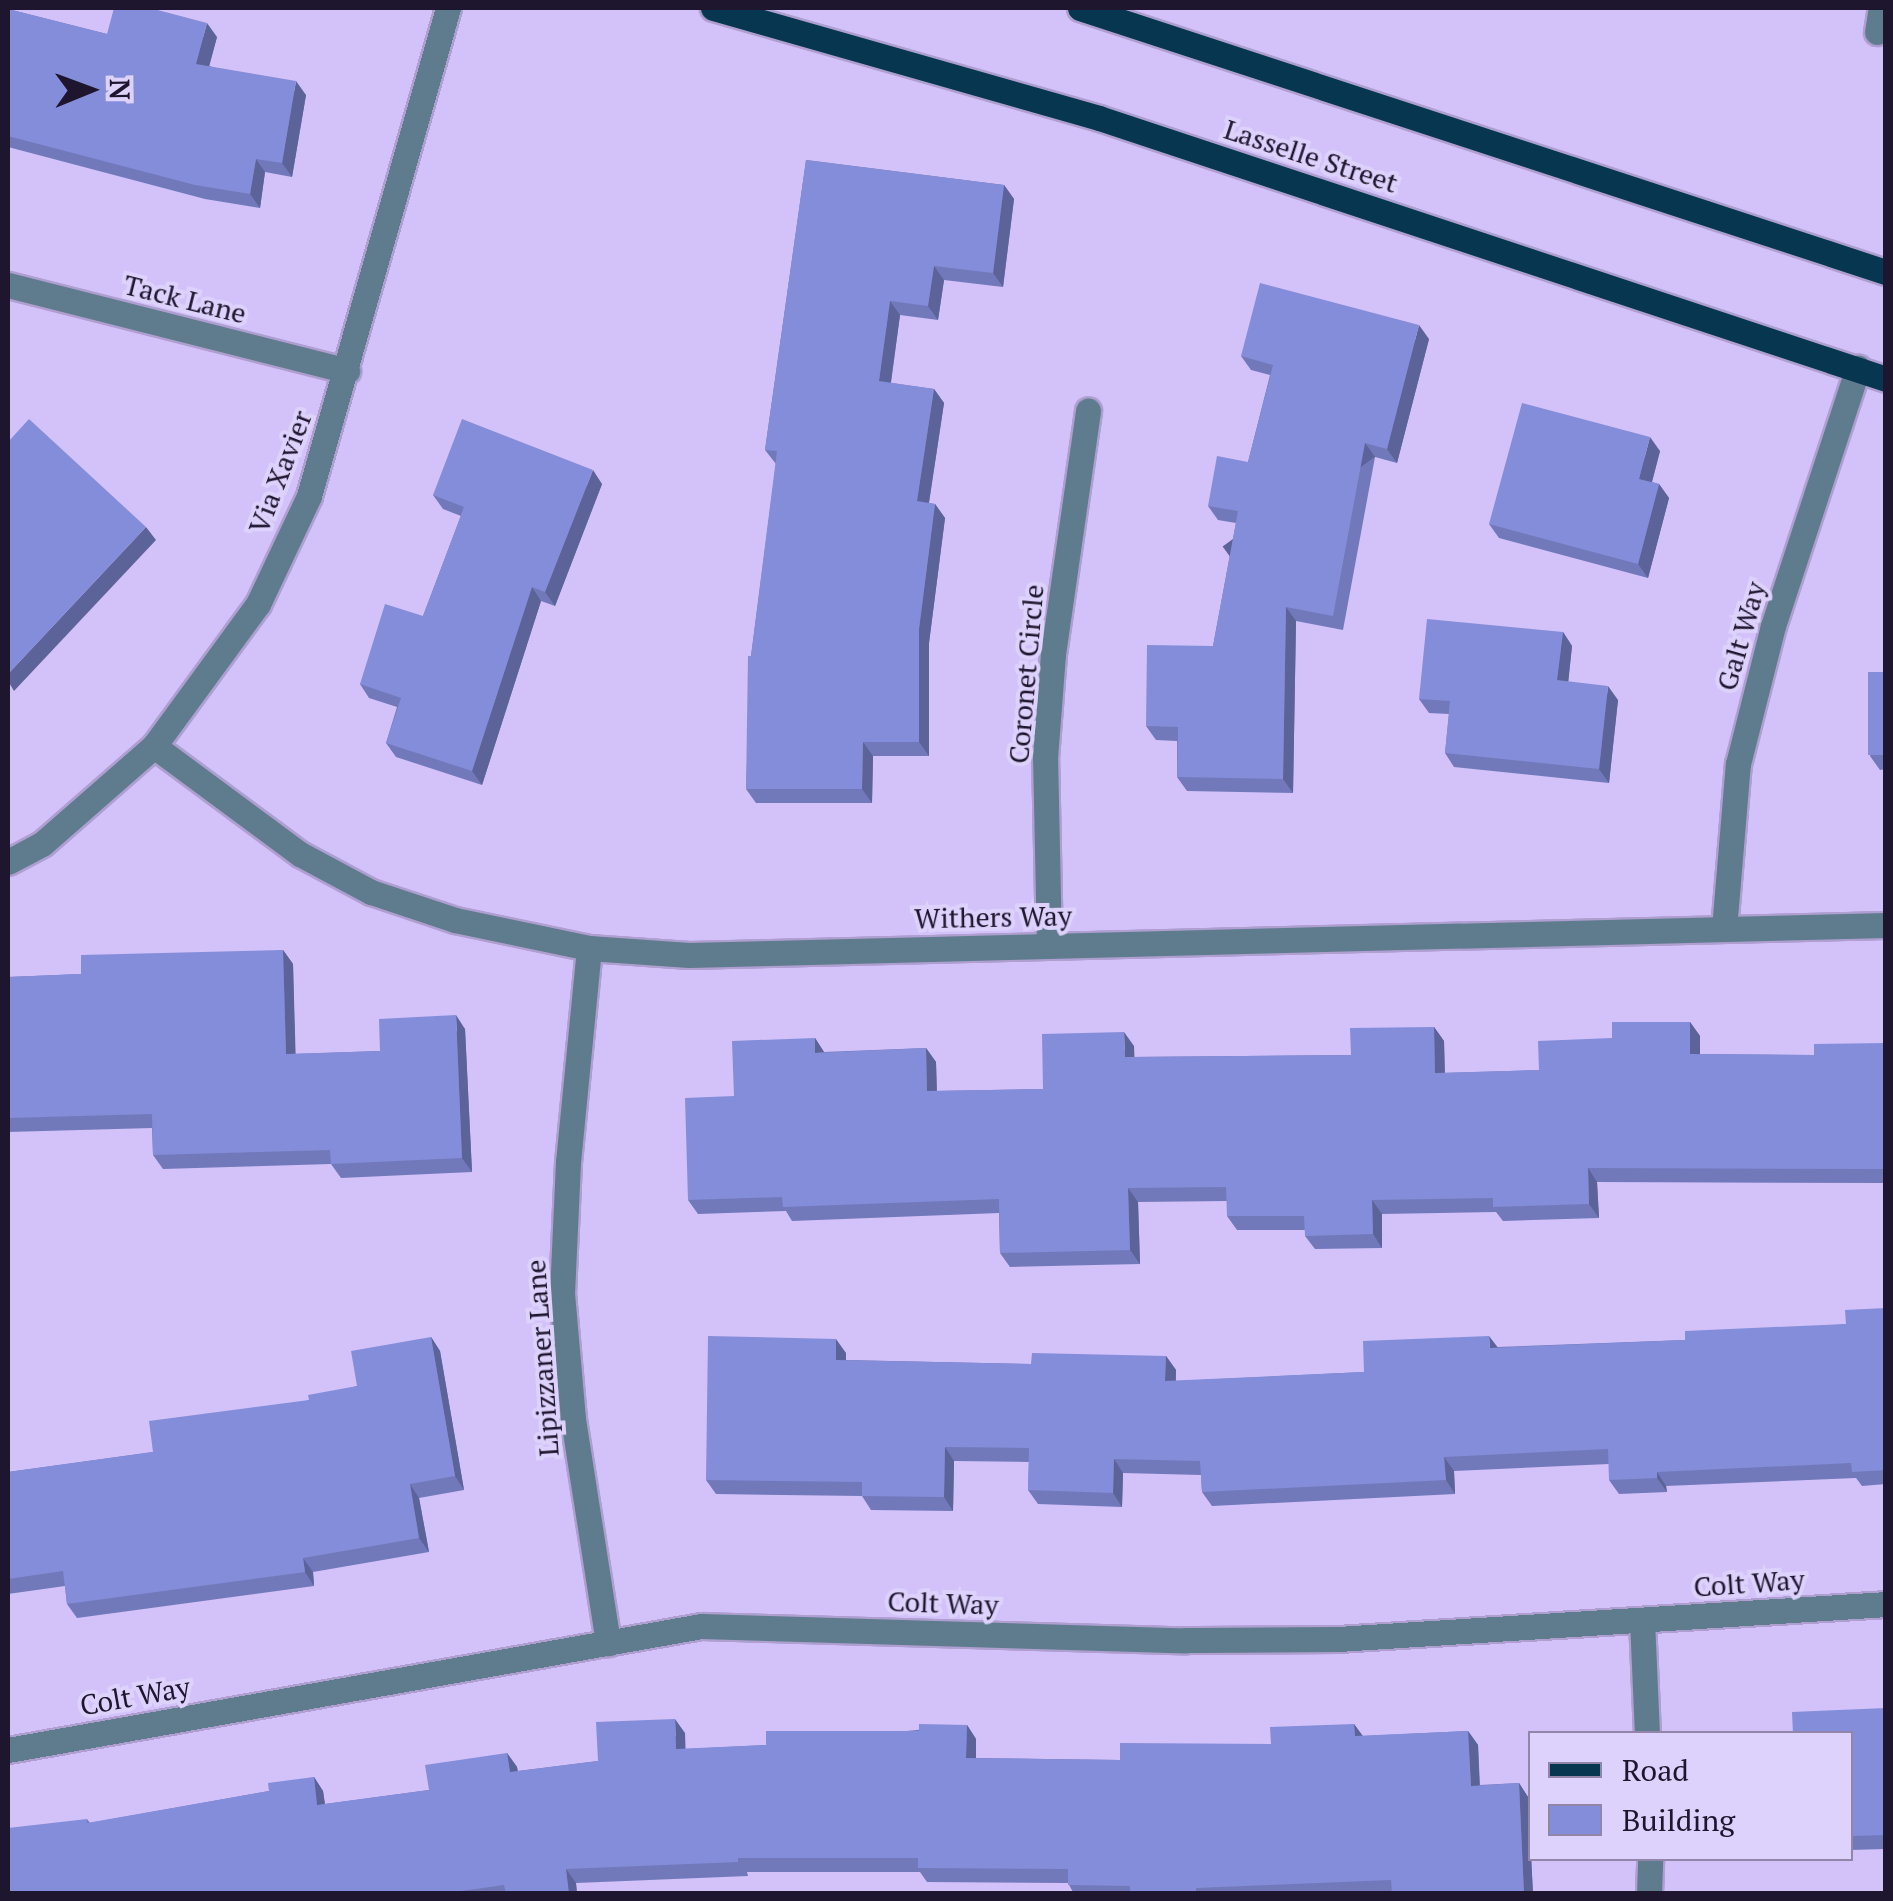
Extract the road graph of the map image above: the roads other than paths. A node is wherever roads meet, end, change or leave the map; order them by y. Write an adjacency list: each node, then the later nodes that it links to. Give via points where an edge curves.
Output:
1 (448, 8): 8 (street, Via Xavier)
2 (712, 8): 6 (main road, Lasselle Street, via 1099,118)
3 (1080, 8): 4 (main road)
4 (1886, 272)
5 (8, 285): 8 (street, Tack Lane)
6 (1858, 368): 7 (main road); 9 (main road, Lasselle Street); 14 (street, Galt Way, via 1772,626 1738,764)
7 (1886, 368)
8 (348, 371): 11 (street, Via Xavier, via 309,496 258,604)
9 (1886, 379)
10 (1088, 410): 15 (street, Coronet Circle, via 1045,758)
11 (154, 746): 12 (street, Via Xavier, via 42,844); 16 (street, Withers Way, via 300,854 371,892 454,920)
12 (8, 862)
13 (1886, 925): 14 (street, Withers Way)
14 (1724, 929): 15 (street, Withers Way)
15 (1049, 945): 16 (street, Withers Way, via 689,954)
16 (589, 948): 19 (street, Lipizzaner Lane, via 562,1293 572,1419)
17 (1886, 1604): 18 (street, Colt Way)
18 (1642, 1620): 19 (street, Colt Way, via 1224,1640 701,1626); 20 (street)
19 (608, 1643): 21 (street, Colt Way)
20 (1647, 1731)
21 (8, 1750)
22 (1650, 1861): 23 (street)
23 (1650, 1894)

